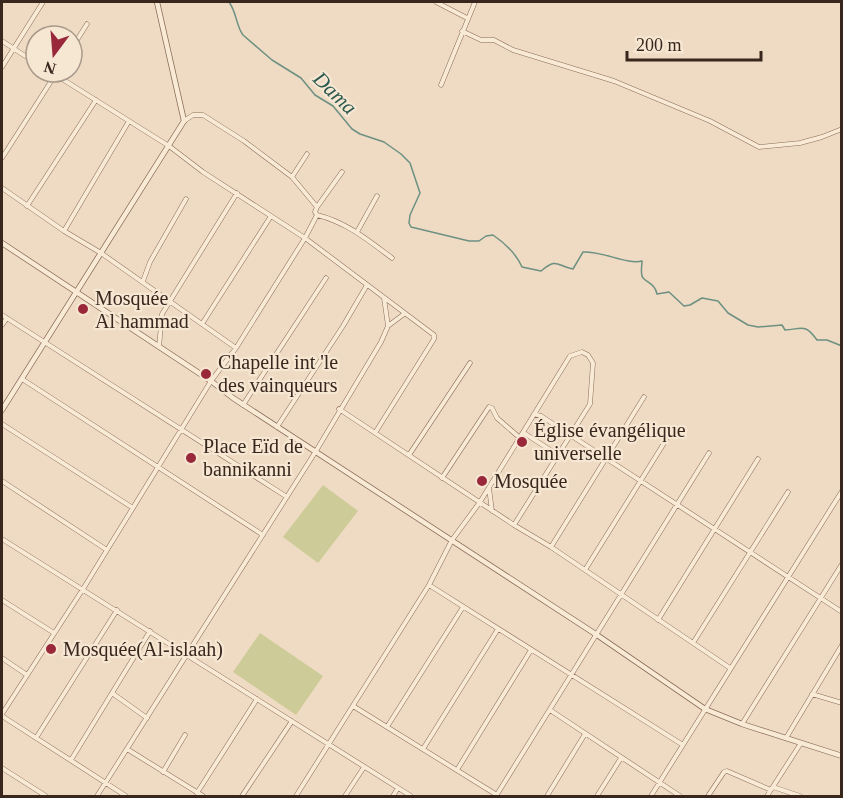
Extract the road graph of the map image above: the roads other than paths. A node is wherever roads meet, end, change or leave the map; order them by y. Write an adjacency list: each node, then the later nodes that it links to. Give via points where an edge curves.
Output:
1 (43, 2): 10 (street)
2 (157, 2): 18 (street)
3 (436, 2): 5 (street)
4 (475, 2): 5 (street)
5 (467, 18): 8 (street)
6 (87, 24): 7 (street)
7 (84, 29)
8 (462, 31): 15 (street); 19 (street, via 614,81 710,121 759,147 800,143)
9 (2, 41): 10 (street)
10 (13, 48): 11 (street); 12 (street)
11 (24, 55)
12 (2, 67)
13 (47, 84): 22 (street)
14 (71, 84): 16 (street)
15 (441, 85)
16 (96, 100): 17 (street); 29 (street)
17 (129, 121): 20 (street); 33 (street)
18 (183, 121): 20 (street); 24 (street, via 203,115)
19 (842, 129)
20 (169, 146): 26 (street); 37 (street)
21 (307, 154): 24 (street)
22 (2, 158)
23 (342, 172): 30 (street)
24 (292, 177): 30 (street)
25 (2, 188): 29 (street)
26 (237, 193): 31 (street); 44 (street)
27 (377, 196): 34 (street)
28 (186, 199): 40 (street)
29 (27, 206): 33 (street)
30 (317, 207): 32 (street)
31 (271, 215): 35 (street); 48 (street)
32 (316, 215): 34 (street); 35 (street)
33 (64, 231): 37 (street)
34 (357, 232): 38 (street)
35 (305, 238): 41 (street); 53 (street)
36 (2, 243): 42 (street)
37 (101, 253): 40 (street); 42 (street)
38 (392, 258)
39 (326, 278): 58 (street)
40 (143, 281): 44 (street)
41 (367, 285): 43 (street); 63 (street)
42 (75, 292): 51 (street); 52 (street)
43 (384, 298): 45 (street); 50 (street)
44 (170, 301): 48 (street); 52 (street, via 162,314)
45 (404, 314): 50 (street); 66 (street, via 435,337)
46 (2, 315): 47 (street)
47 (6, 318): 49 (street); 51 (street)
48 (202, 324): 53 (street)
49 (2, 325)
50 (388, 326): 59 (street)
51 (44, 342): 55 (street); 64 (street)
52 (159, 347): 56 (street)
53 (236, 348): 56 (street)
54 (470, 363): 72 (street)
55 (22, 379): 60 (street); 76 (street)
56 (211, 381): 58 (street); 64 (street)
57 (644, 397): 74 (street)
58 (243, 405): 63 (street)
59 (339, 409): 66 (street); 70 (street)
60 (2, 410)
61 (534, 414): 65 (street); 67 (street); 67 (street, via 570,356 577,352 588,355 593,363 591,399)
62 (2, 424): 86 (street)
63 (277, 427): 70 (street)
64 (181, 429): 76 (street); 83 (street)
65 (524, 432): 68 (street); 73 (street)
66 (375, 433): 72 (street)
67 (571, 436): 73 (street); 74 (street)
68 (520, 439): 77 (street, via 489,406); 80 (street)
69 (666, 440): 79 (street)
70 (316, 451): 83 (street); 92 (street)
71 (710, 453): 85 (street)
72 (408, 455): 77 (street)
73 (558, 455): 88 (street)
74 (606, 458): 79 (street); 93 (street)
75 (758, 459): 89 (street)
76 (158, 467): 86 (street); 90 (street)
77 (442, 478): 84 (street)
78 (2, 481): 94 (street)
79 (640, 481): 85 (street); 97 (street)
80 (489, 488): 84 (street); 87 (street)
81 (842, 491): 98 (street)
82 (788, 492): 95 (street)
83 (287, 496): 90 (street)
84 (480, 502): 87 (street); 92 (street)
85 (678, 505): 89 (street); 101 (street)
86 (133, 508): 94 (street)
87 (492, 511): 88 (street)
88 (514, 525): 93 (street)
89 (715, 530): 95 (street); 107 (street)
90 (263, 534): 115 (street)
91 (2, 539): 100 (street)
92 (452, 540): 99 (street); 111 (street)
93 (551, 547): 97 (street)
94 (107, 550): 100 (street)
95 (750, 552): 98 (street); 112 (street)
96 (842, 564): 102 (street)
97 (585, 570): 101 (street)
98 (787, 577): 102 (street); 117 (street)
99 (429, 585): 104 (street); 124 (street)
100 (83, 589): 105 (street); 110 (street)
101 (621, 595): 107 (street); 111 (street)
102 (821, 598): 106 (street); 130 (street)
103 (2, 600): 110 (street)
104 (463, 607): 108 (street); 131 (street)
105 (117, 610): 109 (street); 134 (street)
106 (842, 612)
107 (658, 620): 112 (street)
108 (498, 629): 114 (street); 140 (street)
109 (150, 631): 115 (street); 120 (street)
110 (54, 633): 118 (street)
111 (597, 635): 119 (street); 125 (street)
112 (693, 643): 117 (street)
113 (842, 645): 121 (street)
114 (531, 650): 119 (street); 146 (street)
115 (187, 655): 122 (street); 128 (street)
116 (2, 658): 118 (street)
117 (730, 668): 125 (street)
118 (27, 675): 127 (street)
119 (573, 675): 126 (street); 138 (street)
120 (112, 693): 128 (street); 143 (street)
121 (812, 693): 123 (street); 135 (street)
122 (257, 699): 129 (street); 152 (street)
123 (842, 704)
124 (353, 706): 131 (street); 137 (street)
125 (705, 709): 130 (street); 138 (street)
126 (550, 710): 132 (street); 162 (street)
127 (2, 715): 134 (street)
128 (147, 718): 139 (street)
129 (292, 721): 137 (street); 157 (street)
130 (742, 724): 135 (street)
131 (387, 727): 140 (street)
132 (585, 734): 142 (street); 163 (street)
133 (185, 735): 147 (street)
134 (36, 738): 143 (street)
135 (786, 738): 136 (street)
136 (801, 743): 141 (street); 151 (street)
137 (329, 744): 144 (street); 158 (street)
138 (683, 745): 149 (street)
139 (127, 749): 147 (street); 148 (street)
140 (423, 749): 146 (street)
141 (842, 756)
142 (621, 758): 149 (street); 164 (street)
143 (71, 760): 148 (street)
144 (364, 767): 150 (street); 159 (street)
145 (2, 768): 153 (street)
146 (457, 770): 162 (street)
147 (163, 772): 152 (street)
148 (105, 783): 154 (street); 155 (street)
149 (659, 784): 165 (street); 166 (street)
150 (398, 788): 160 (street); 161 (street)
151 (772, 789): 167 (street, via 728,771); 168 (street); 169 (street)
152 (197, 793): 156 (street)
153 (46, 796)
154 (97, 796)
155 (126, 796)
156 (203, 796)
157 (242, 796)
158 (296, 796)
159 (345, 796)
160 (393, 796)
161 (411, 796)
162 (496, 796)
163 (547, 796)
164 (597, 796)
165 (651, 796)
166 (680, 796)
167 (708, 796)
168 (767, 796)
169 (798, 796)

